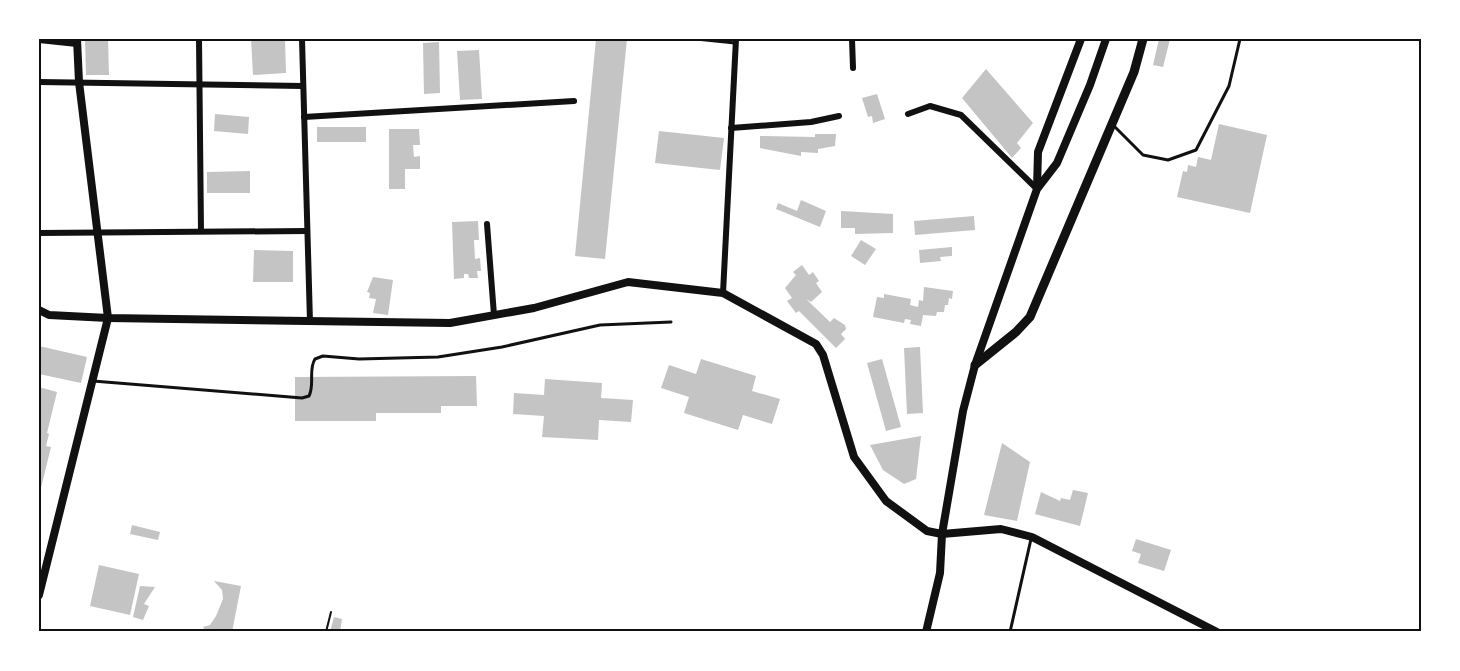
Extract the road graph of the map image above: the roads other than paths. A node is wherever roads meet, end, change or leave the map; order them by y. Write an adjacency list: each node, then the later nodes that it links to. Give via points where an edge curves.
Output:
1 (199, 39): 16 (street)
2 (302, 39): 17 (street)
3 (696, 39): 12 (lane)
4 (852, 39): 13 (street)
5 (1081, 39): 24 (street, via 1038,152)
6 (1106, 39): 24 (street, via 1057,163)
7 (1143, 39): 22 (main road)
8 (1240, 39): 22 (lane, via 1229,86 1196,150 1168,160 1143,155)
9 (39, 40): 10 (street)
10 (62, 41): 11 (street)
11 (77, 41): 15 (street)
12 (736, 41): 23 (street)
13 (853, 68)
14 (39, 82): 15 (street)
15 (79, 82): 16 (street); 26 (street)
16 (199, 84): 17 (street); 27 (street)
17 (303, 86): 21 (street)
18 (574, 101): 21 (street)
19 (908, 114): 24 (street, via 930,106 961,115)
20 (839, 116): 23 (street)
21 (304, 117): 28 (street)
22 (1112, 124): 36 (main road, via 1030,317)
23 (731, 128): 30 (street)
24 (1037, 189): 36 (street)
25 (487, 224): 32 (street)
26 (98, 231): 27 (street); 29 (street); 33 (street)
27 (201, 231): 28 (street)
28 (306, 231): 34 (street)
29 (39, 233)
30 (723, 293): 32 (street, via 628,282); 38 (street, via 816,344 823,355 854,457 886,501 927,531)
31 (39, 310): 33 (street, via 49,315)
32 (494, 315): 34 (street, via 450,323)
33 (108, 318): 34 (street); 37 (street)
34 (310, 322)
35 (671, 322): 37 (lane, via 600,326 438,357 323,356 311,365 313,389 302,398)
36 (975, 365): 38 (street)
37 (92, 381): 40 (street)
38 (942, 534): 39 (street, via 1001,529); 41 (street, via 940,573)
39 (1032, 537): 42 (lane); 43 (street)
40 (39, 595)
41 (926, 632)
42 (1010, 632)
43 (1217, 632)

